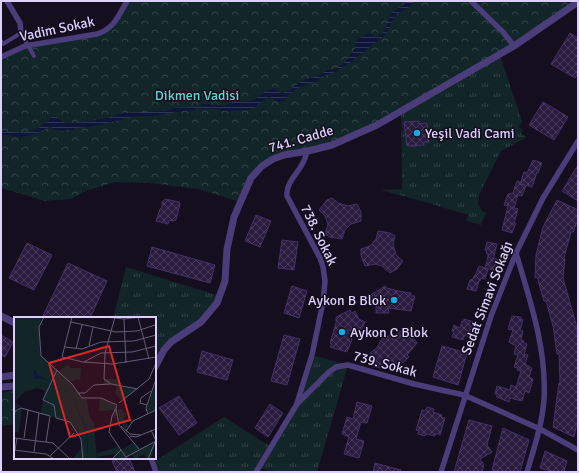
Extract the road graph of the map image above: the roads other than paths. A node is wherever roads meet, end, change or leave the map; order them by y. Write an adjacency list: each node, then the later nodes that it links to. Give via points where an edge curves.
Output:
1 (7, 1): 5 (street, via 20,23)
2 (128, 1): 8 (street, Vadim Sokak, via 112,26 105,31 25,46)
3 (471, 1): 7 (street)
4 (578, 2): 7 (street, 741. Cadde)
5 (21, 33): 6 (street, via 3,44); 9 (street)
6 (1, 41)
7 (514, 46): 11 (street, 741. Cadde, via 377,125 332,145)
8 (1, 56)
9 (34, 56)
10 (578, 141): 12 (street, Sedat Simavi Sokağı, via 543,198)
11 (304, 151): 15 (street, 741. Cadde, via 273,159 251,178 230,234 225,282 217,303 201,322 171,342); 21 (street, 738. Sokak, via 306,155 287,188 287,196 320,258 325,281 312,354)
12 (516, 253): 20 (street, Sedat Simavi Sokağı); 22 (street, via 535,320 543,362 544,401)
13 (1, 316): 14 (street)
14 (14, 322)
15 (156, 365)
16 (14, 375): 17 (street)
17 (1, 377)
18 (14, 386): 19 (street)
19 (1, 387)
20 (464, 395): 21 (street, 739. Sokak, via 348,365 336,367 329,372); 22 (street, 739. Sokak); 27 (street, Sedat Simavi Sokağı)
21 (297, 404): 26 (street, 739. Sokak)
22 (540, 429): 23 (street, 739. Sokak); 28 (street)
23 (578, 450)
24 (151, 459): 25 (street)
25 (156, 472)
26 (256, 472)
27 (441, 472)
28 (528, 472)

